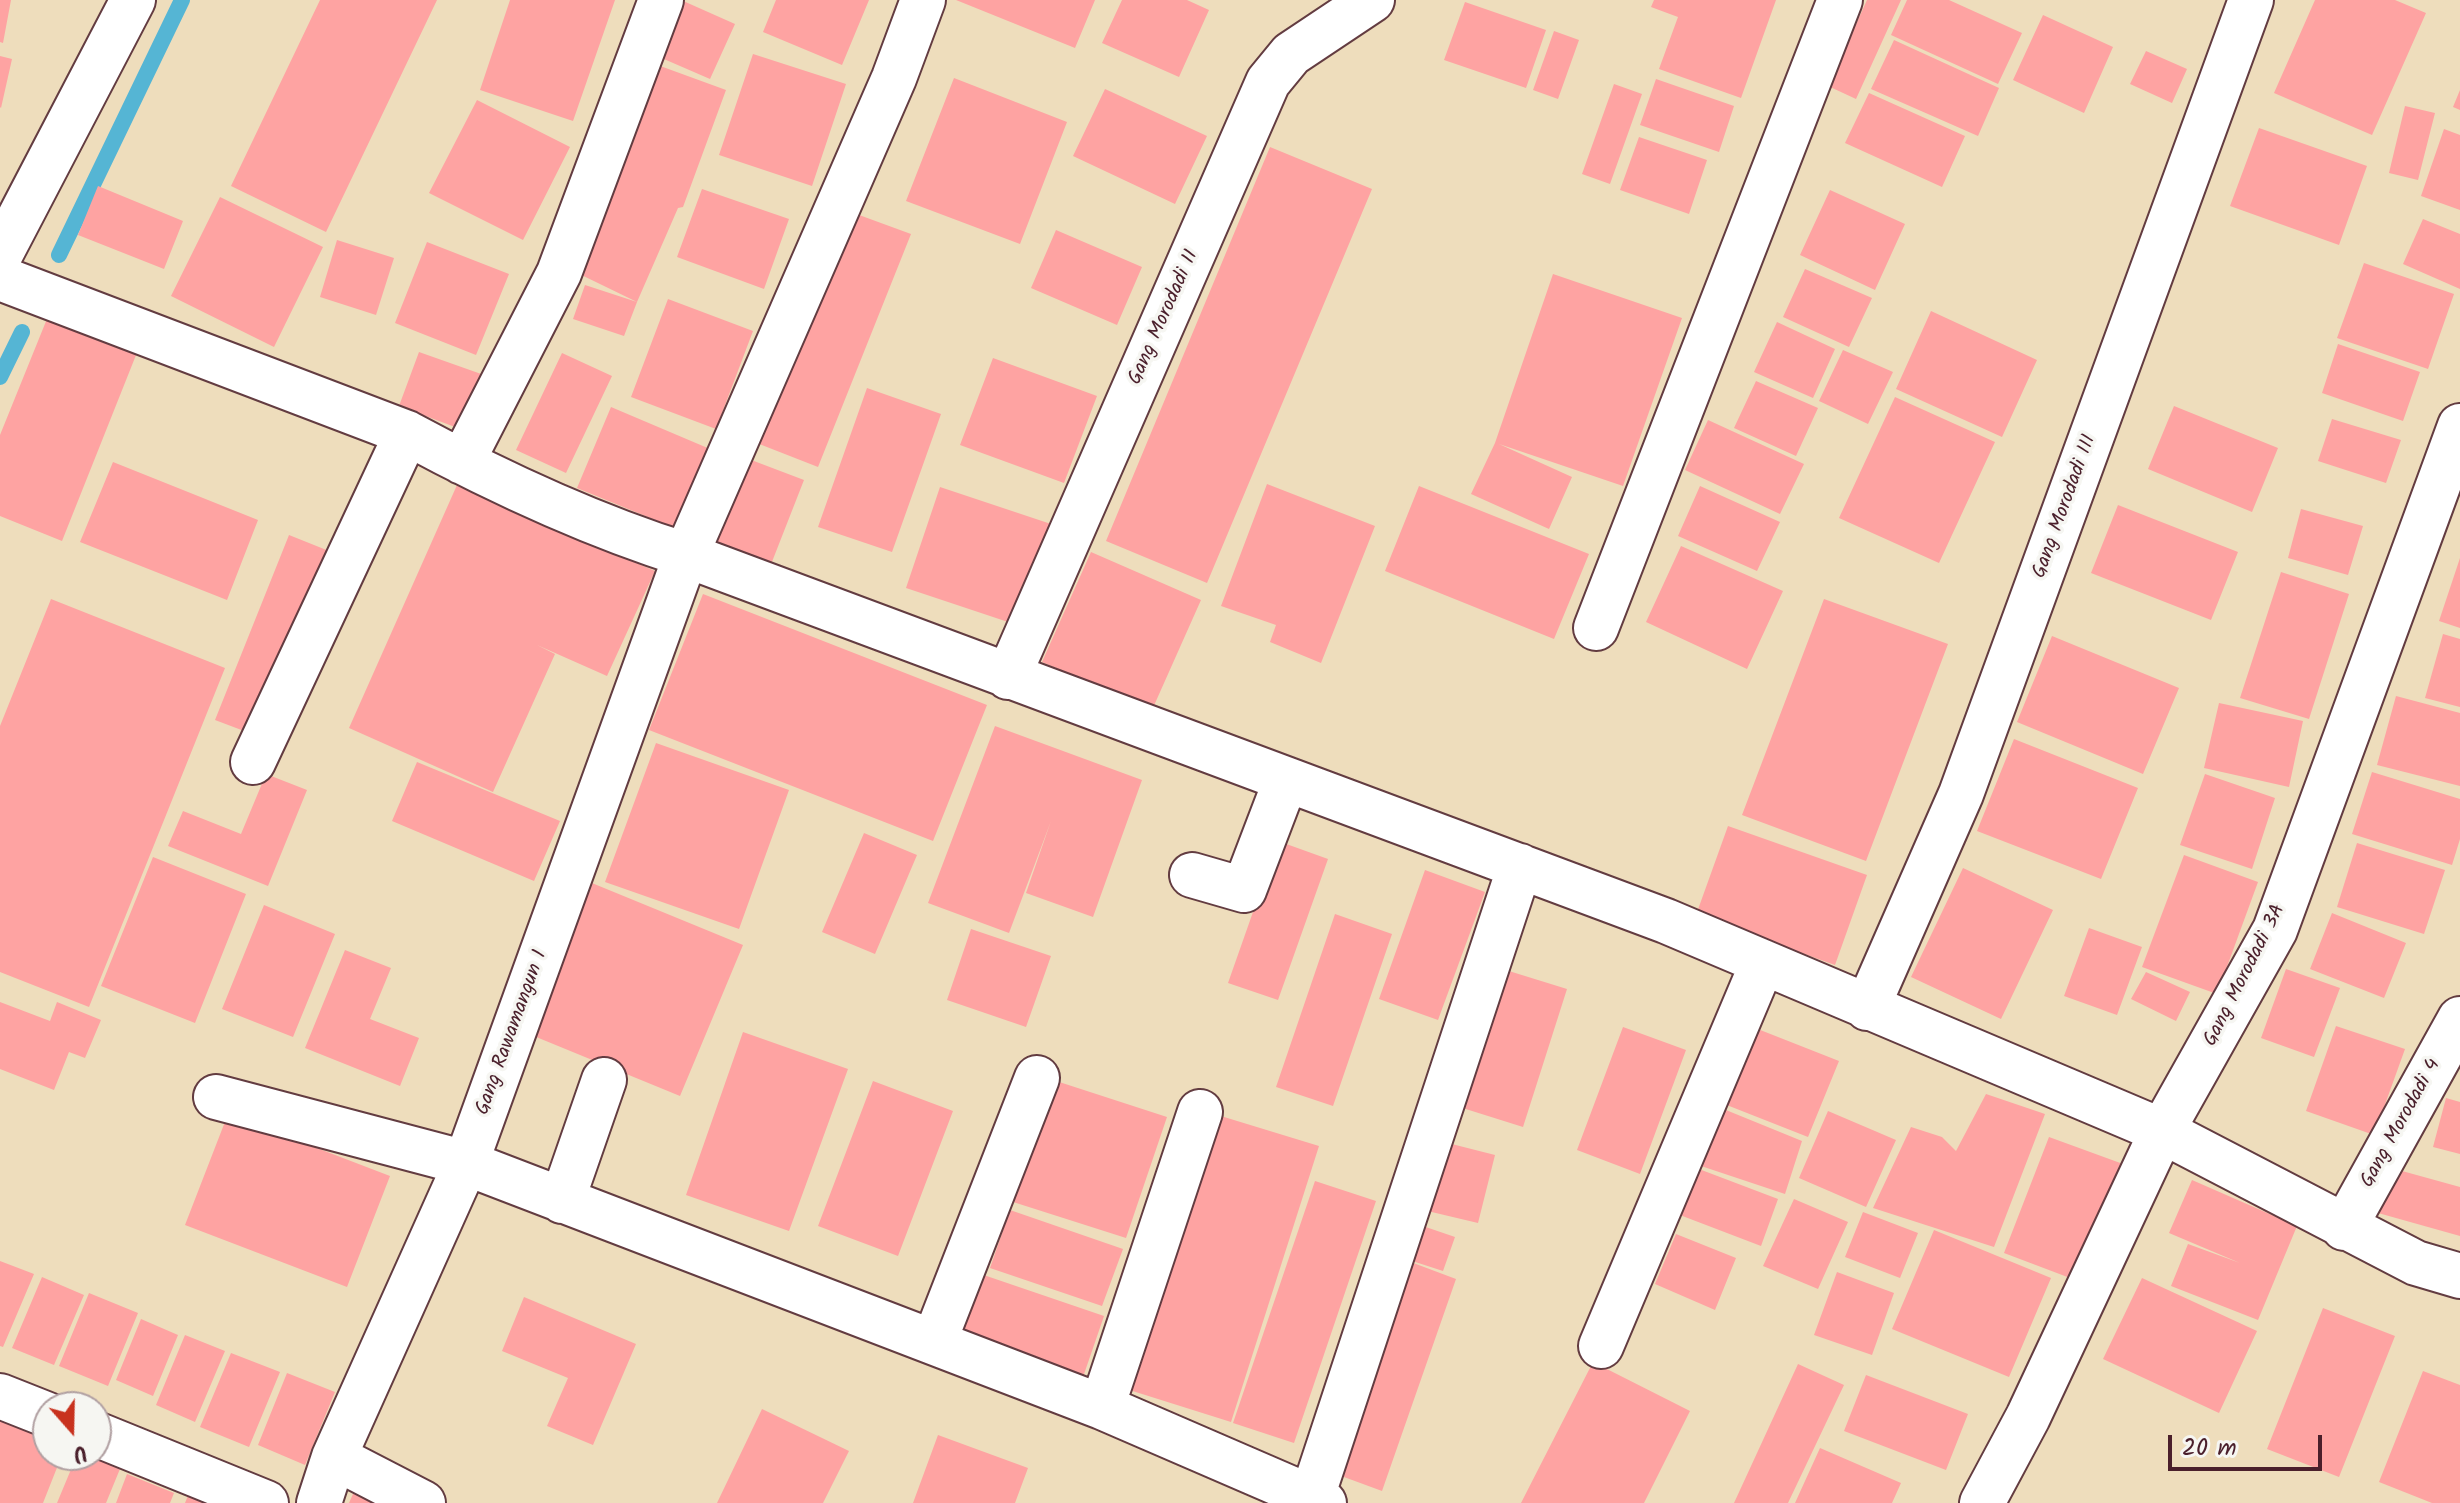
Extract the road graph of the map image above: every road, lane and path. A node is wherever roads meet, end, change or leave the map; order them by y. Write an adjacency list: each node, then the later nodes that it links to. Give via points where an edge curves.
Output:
1 (133, 0): 7 (street)
2 (661, 0): 11 (street, via 559,273)
3 (923, 0): 12 (street, Gang Rawamangun 1)
4 (1372, 0): 14 (street, Gang Morodadi II, via 1291,54 1268,82)
5 (1840, 0): 13 (street)
6 (2251, 0): 20 (street, Gang Morodadi III, via 1961,794)
7 (0, 255)
8 (0, 278): 10 (street)
9 (2460, 426): 26 (street, Gang Morodadi 3A, via 2275,930)
10 (407, 433): 11 (street); 15 (street)
11 (462, 462): 12 (street, via 633,538)
12 (686, 555): 14 (street); 27 (street, Gang Rawamangun 1)
13 (1596, 628)
14 (1008, 677): 16 (street)
15 (253, 762)
16 (1286, 780): 17 (street); 18 (street, via 1244,890)
17 (1520, 866): 19 (street); 38 (street)
18 (1192, 875)
19 (1763, 962): 20 (street); 32 (street)
20 (1867, 1008): 26 (street)
21 (2460, 1019): 29 (street, Gang Morodadi 4)
22 (1037, 1078): 31 (street)
23 (604, 1080): 28 (street)
24 (216, 1097): 27 (street)
25 (1200, 1112): 34 (street)
26 (2162, 1131): 29 (street); 42 (street, Gang Morodadi 3A)
27 (466, 1163): 28 (street); 37 (street, Gang Rawamangun 1)
28 (562, 1201): 31 (street)
29 (2344, 1228): 30 (street, via 2416,1263)
30 (2460, 1276)
31 (934, 1342): 34 (street)
32 (1601, 1346)
33 (0, 1396): 35 (street)
34 (1102, 1407): 38 (street)
35 (32, 1409)
36 (112, 1440): 39 (street)
37 (334, 1457): 40 (street, Gang Rawamangun 1); 41 (street)
38 (1315, 1502)
39 (266, 1503)
40 (319, 1503)
41 (423, 1503)
42 (1982, 1503)

